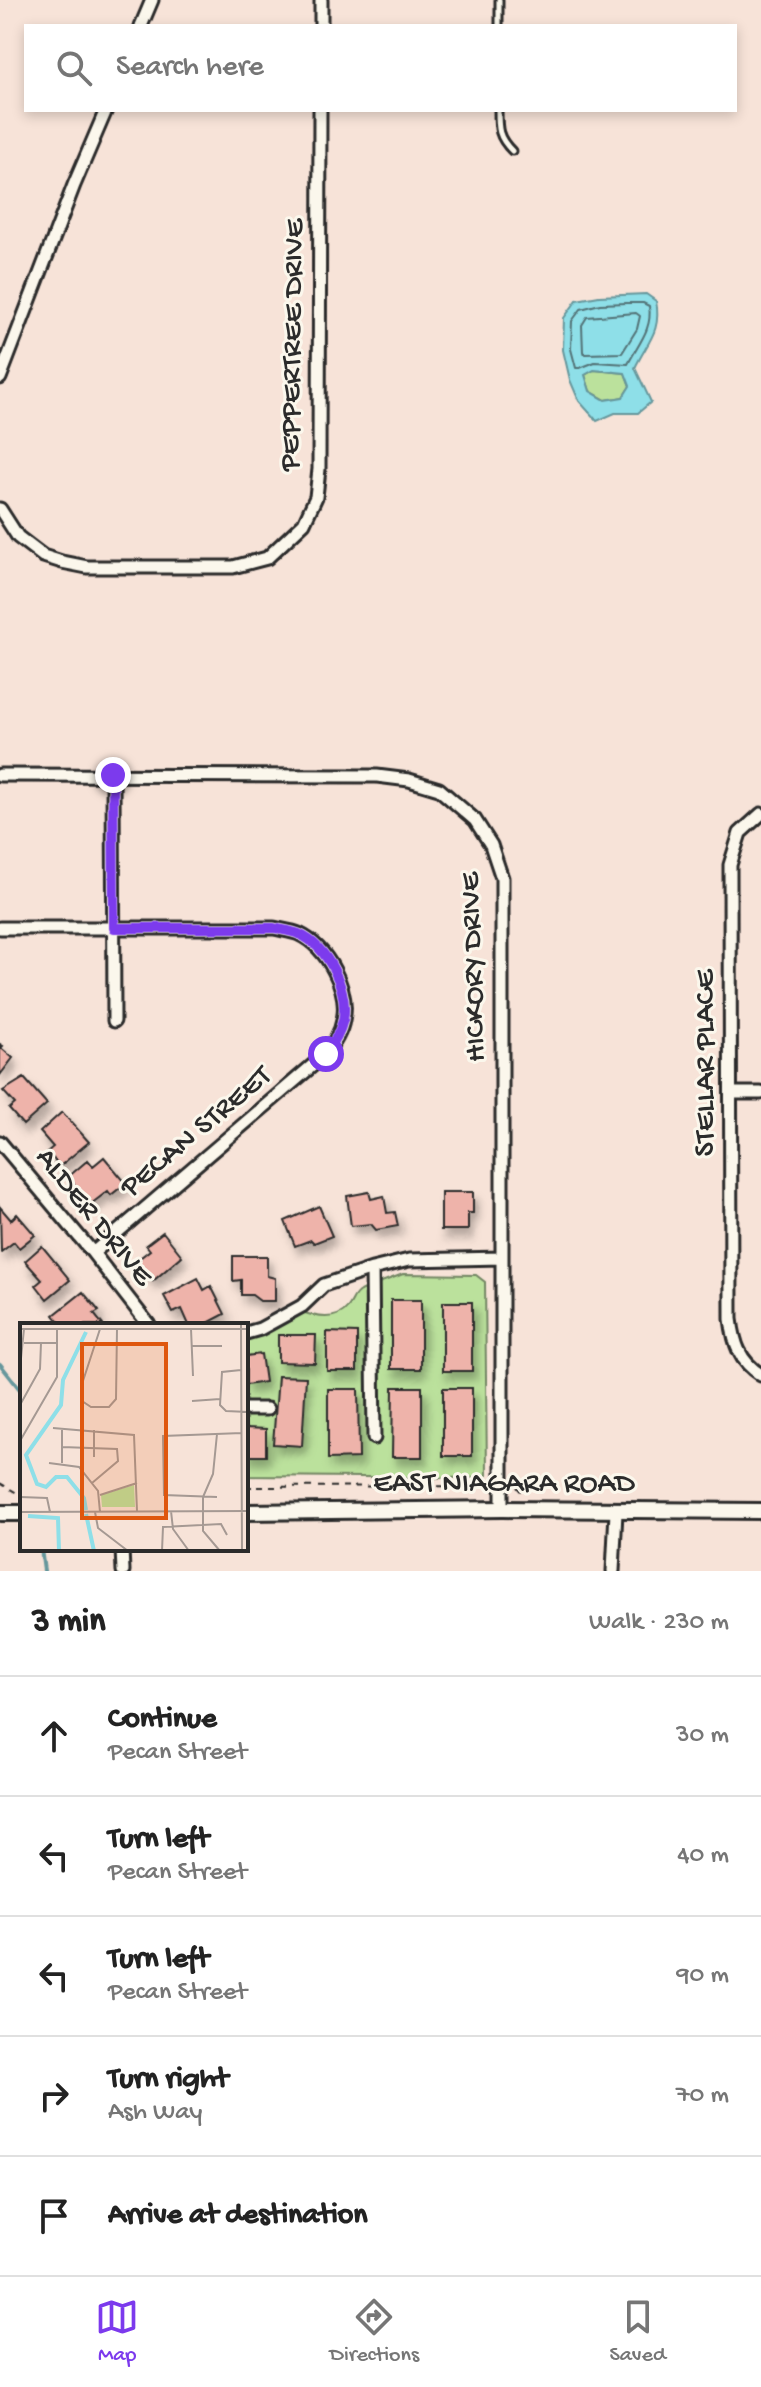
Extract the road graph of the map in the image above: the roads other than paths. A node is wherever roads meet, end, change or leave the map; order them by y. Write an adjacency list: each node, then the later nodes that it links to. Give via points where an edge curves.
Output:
1 (152, 0): 4 (street)
2 (321, 0): 5 (street)
3 (499, 0): 6 (lane)
4 (142, 24)
5 (321, 24)
6 (499, 24)
7 (105, 112): 11 (street)
8 (320, 112): 12 (street, PEPPERTREE DRIVE, via 319,469 316,497 304,523 267,558 233,567 87,567 43,556 18,537)
9 (498, 112): 10 (lane, via 501,141)
10 (512, 151)
11 (0, 378)
12 (0, 509)
13 (0, 775): 14 (street, HICKORY DRIVE)
14 (113, 775): 17 (street); 23 (street, HICKORY DRIVE, via 377,776 439,789 475,820 502,878)
15 (759, 815): 19 (street, STELLAR PLACE, via 740,833 730,865)
16 (0, 928): 17 (street, PECAN STREET)
17 (114, 928): 18 (street); 22 (street, PECAN STREET, via 274,928 299,934 317,946 337,974 344,1018 326,1054)
18 (114, 1021)
19 (732, 1093): 20 (street); 27 (street, STELLAR PLACE, via 733,1342 744,1362)
20 (761, 1093)
21 (0, 1142): 22 (street, ALDER DRIVE)
22 (93, 1253): 25 (street, ALDER DRIVE)
23 (502, 1258): 24 (street, via 409,1260); 31 (street, HICKORY DRIVE)
24 (372, 1269): 26 (street, via 324,1285 302,1306); 30 (street)
25 (147, 1323)
26 (248, 1332)
27 (761, 1375)
28 (248, 1409): 29 (street)
29 (267, 1409)
30 (374, 1438)
31 (502, 1509): 33 (street, EAST NIAGARA ROAD); 34 (street, EAST NIAGARA ROAD)
32 (761, 1511): 34 (street, EAST NIAGARA ROAD)
33 (248, 1512)
34 (616, 1512): 37 (street)
35 (122, 1551): 36 (street)
36 (123, 1571)
37 (613, 1571)

